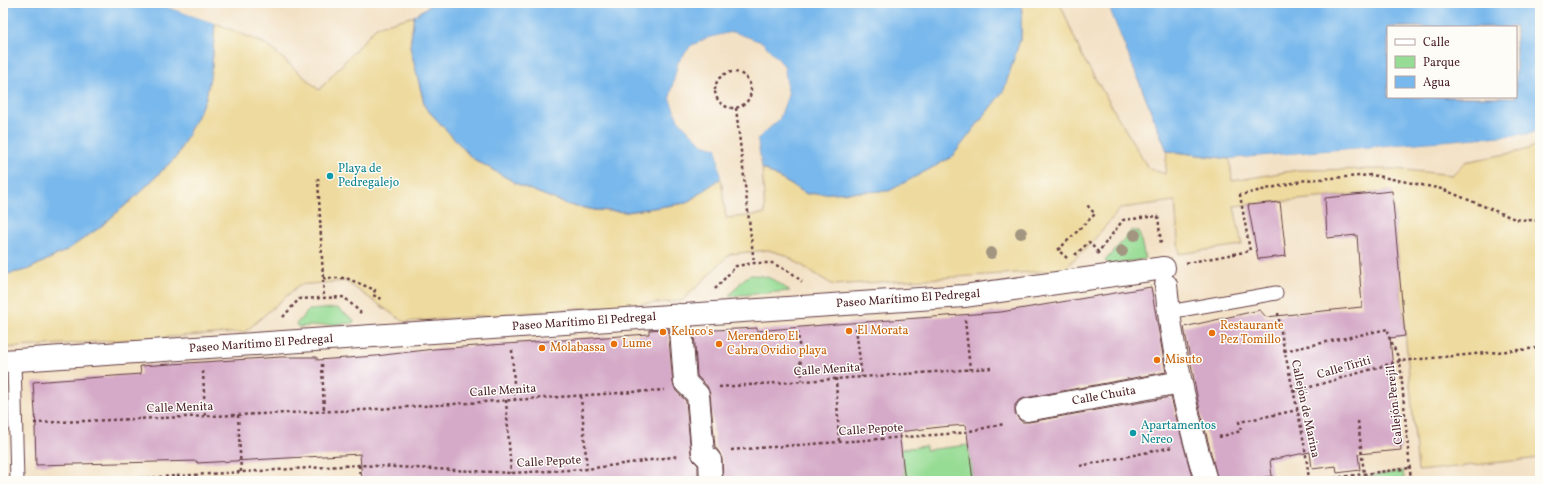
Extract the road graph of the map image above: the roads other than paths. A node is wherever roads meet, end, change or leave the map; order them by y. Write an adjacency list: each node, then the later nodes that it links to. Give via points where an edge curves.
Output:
1 (1276, 292): 2 (lane)
2 (1169, 312): 3 (street, Paseo Marítimo El Pedregal, via 1165,277 1083,280 964,296); 5 (street)
3 (686, 315): 4 (street, Paseo Marítimo El Pedregal); 8 (street, via 685,382 698,395 703,453 710,460)
4 (9, 361): 7 (lane, via 16,424)
5 (1181, 382): 6 (street, Calle Chuita); 9 (street)
6 (1027, 410)
7 (17, 481)
8 (711, 481)
9 (1206, 481)

